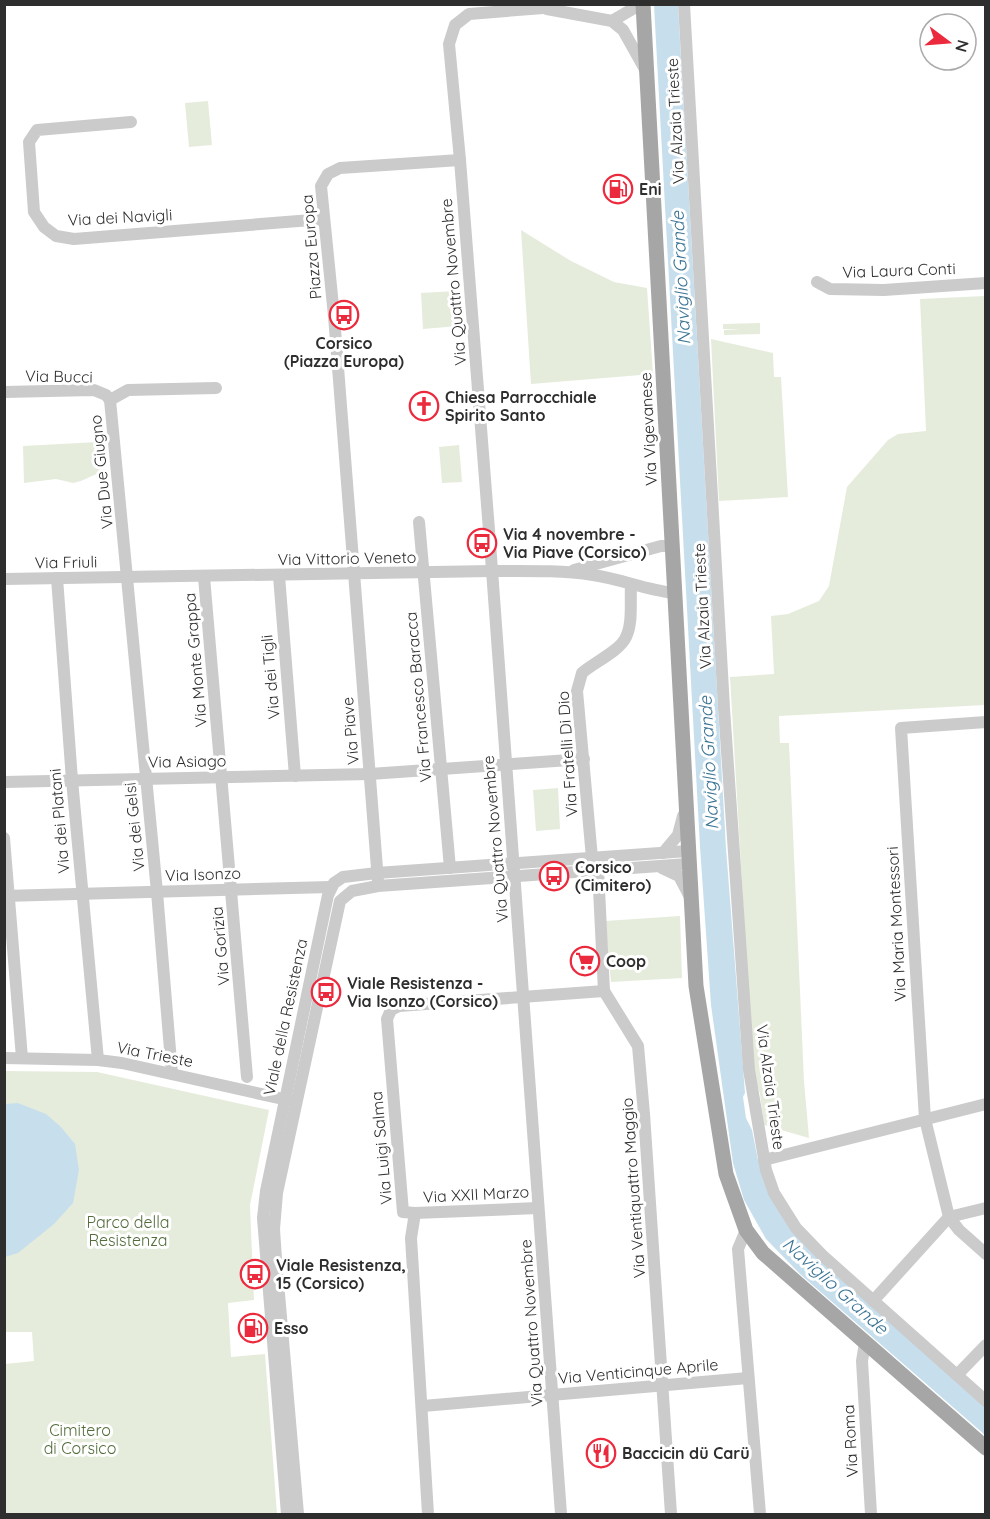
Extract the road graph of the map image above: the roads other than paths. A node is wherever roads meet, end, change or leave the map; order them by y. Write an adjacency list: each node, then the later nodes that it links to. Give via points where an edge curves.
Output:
1 (558, 4): 4 (street)
2 (642, 4): 5 (street); 6 (main road, Via Vigevanese)
3 (684, 4): 63 (street, Via Alzaia Trieste, via 748,1059)
4 (543, 8): 5 (street); 8 (street, via 469,14 455,25 449,44)
5 (612, 21): 6 (street, via 623,30)
6 (647, 72): 16 (main road, Via Vigevanese)
7 (131, 122): 9 (street, Via dei Navigli, via 37,130 29,142 34,212 56,236 74,239)
8 (460, 160): 9 (street, Piazza Europa, via 340,168 328,174 321,186); 17 (street, Via Quattro Novembre)
9 (324, 219): 20 (street, Piazza Europa)
10 (817, 282): 11 (street, Via Laura Conti, via 830,289 884,290)
11 (986, 283)
12 (216, 388): 14 (street, Via Due Giugno, via 128,390)
13 (4, 392): 14 (street, Via Bucci, via 94,390)
14 (110, 400): 24 (street, Via Due Giugno)
15 (419, 522): 19 (street, Via Francesco Baracca)
16 (672, 546): 18 (street, Via Vittorio Veneto); 27 (main road, Via Vigevanese)
17 (492, 571): 18 (street, Via Vittorio Veneto); 19 (street, Via Vittorio Veneto); 30 (street, Via Quattro Novembre)
18 (567, 572): 26 (street, Via Vittorio Veneto)
19 (423, 573): 20 (street, Via Vittorio Veneto); 31 (street, Via Francesco Baracca)
20 (353, 574): 21 (street, Via Vittorio Veneto); 32 (street, Via Piave)
21 (279, 576): 22 (street, Via Vittorio Veneto); 33 (street, Via dei Tigli)
22 (204, 577): 24 (street, Via Vittorio Veneto); 34 (street, Via Monte Grappa)
23 (57, 578): 24 (street, Via Friuli); 25 (street, Via Friuli); 36 (street, Via dei Platani)
24 (128, 578): 35 (street, Via dei Gelsi)
25 (4, 579)
26 (631, 585): 27 (street, Via Vittorio Veneto); 29 (street, Via Fratelli Di Dio, via 626,639 582,673 578,682)
27 (674, 593): 38 (main road, Via Vigevanese)
28 (986, 722): 62 (street, Via Maria Montessori, via 901,728)
29 (584, 759): 30 (street, Via Asiago); 42 (street, Via Fratelli Di Dio)
30 (505, 764): 31 (street, Via Asiago); 45 (street, Via Quattro Novembre)
31 (441, 769): 32 (street, Via Asiago); 44 (street, Via Francesco Baracca)
32 (370, 774): 33 (street, Via Asiago); 46 (street, Via Piave)
33 (295, 776): 34 (street, Via Asiago)
34 (222, 777): 35 (street, Via Asiago); 48 (street, Via Gorizia)
35 (146, 778): 36 (street, Via Asiago); 49 (street, Via dei Gelsi)
36 (72, 780): 37 (street, Via Asiago); 50 (street, Via dei Platani)
37 (4, 782)
38 (685, 802): 40 (street, via 680,831); 41 (main road, Via Vigevanese)
39 (4, 838): 51 (street)
40 (663, 853): 41 (street, Viale della Resistenza); 42 (street, Viale della Resistenza)
41 (688, 858): 43 (street, Viale della Resistenza); 52 (main road, Via Vigevanese)
42 (595, 864): 43 (street, Viale della Resistenza); 45 (street, Viale della Resistenza); 53 (street, Via Ventiquattro Maggio)
43 (655, 866): 52 (street, via 679,876)
44 (450, 868): 45 (street, Viale della Resistenza); 46 (street, Viale della Resistenza)
45 (514, 870): 46 (street, Viale della Resistenza); 54 (street, Via Quattro Novembre)
46 (378, 879): 47 (street, Viale della Resistenza, via 343,878); 60 (street, Viale della Resistenza, via 352,891 338,907)
47 (331, 887): 48 (street, Via Isonzo); 60 (street, Viale della Resistenza)
48 (232, 890): 49 (street, Via Isonzo); 59 (street, Via Gorizia)
49 (157, 892): 50 (street, Via Isonzo); 58 (street, Via dei Gelsi)
50 (82, 894): 51 (street, Via Isonzo); 57 (street, Via dei Platani)
51 (7, 896): 56 (street)
52 (691, 898): 68 (main road, Via Vigevanese, via 696,986 722,1159)
53 (604, 991): 54 (street, Via Luigi Salma); 78 (street, Via Ventiquattro Maggio, via 638,1046)
54 (524, 998): 64 (street, Via Quattro Novembre); 66 (street, Via Luigi Salma, via 399,1006 391,1010 387,1019 403,1212)
55 (4, 1058): 56 (street, Via Trieste)
56 (22, 1058): 57 (street, Via Trieste)
57 (98, 1060): 58 (street, Via Trieste)
58 (172, 1074): 60 (street, Via Trieste)
59 (247, 1077)
60 (291, 1100): 71 (street, Viale della Resistenza, via 275,1209)
61 (986, 1104): 62 (street)
62 (925, 1119): 63 (street); 67 (street, Via Maria Montessori)
63 (764, 1160): 70 (street, Via Alzaia Trieste, via 774,1193 796,1228)
64 (538, 1208): 66 (street, Via XXII Marzo); 79 (street, Via Quattro Novembre)
65 (986, 1208): 67 (street)
66 (415, 1213): 81 (street, Via Luigi Salma, via 411,1238)
67 (950, 1217): 69 (street); 70 (street)
68 (746, 1230): 72 (main road, Via Vigevanese, via 763,1253); 77 (street, via 738,1250)
69 (986, 1254)
70 (873, 1301): 76 (street, Via Alzaia Trieste)
71 (277, 1337): 83 (street, Viale della Resistenza); 84 (street, Viale della Resistenza)
72 (865, 1343): 74 (main road, Via Vigevanese); 75 (street, Via Roma)
73 (986, 1345): 76 (street)
74 (882, 1357): 75 (street); 82 (main road, Via Vigevanese)
75 (862, 1365): 89 (street, Via Roma)
76 (957, 1375): 80 (street, Via Alzaia Trieste)
77 (748, 1378): 78 (street, Via Venticinque Aprile); 88 (street)
78 (663, 1385): 79 (street, Via Venticinque Aprile); 87 (street, Via Ventiquattro Maggio)
79 (552, 1395): 81 (street, Via Venticinque Aprile); 86 (street, Via Quattro Novembre)
80 (986, 1401)
81 (423, 1406): 85 (street, Via Luigi Salma)
82 (986, 1448)
83 (286, 1515)
84 (298, 1515)
85 (428, 1515)
86 (561, 1515)
87 (671, 1515)
88 (760, 1515)
89 (871, 1515)

